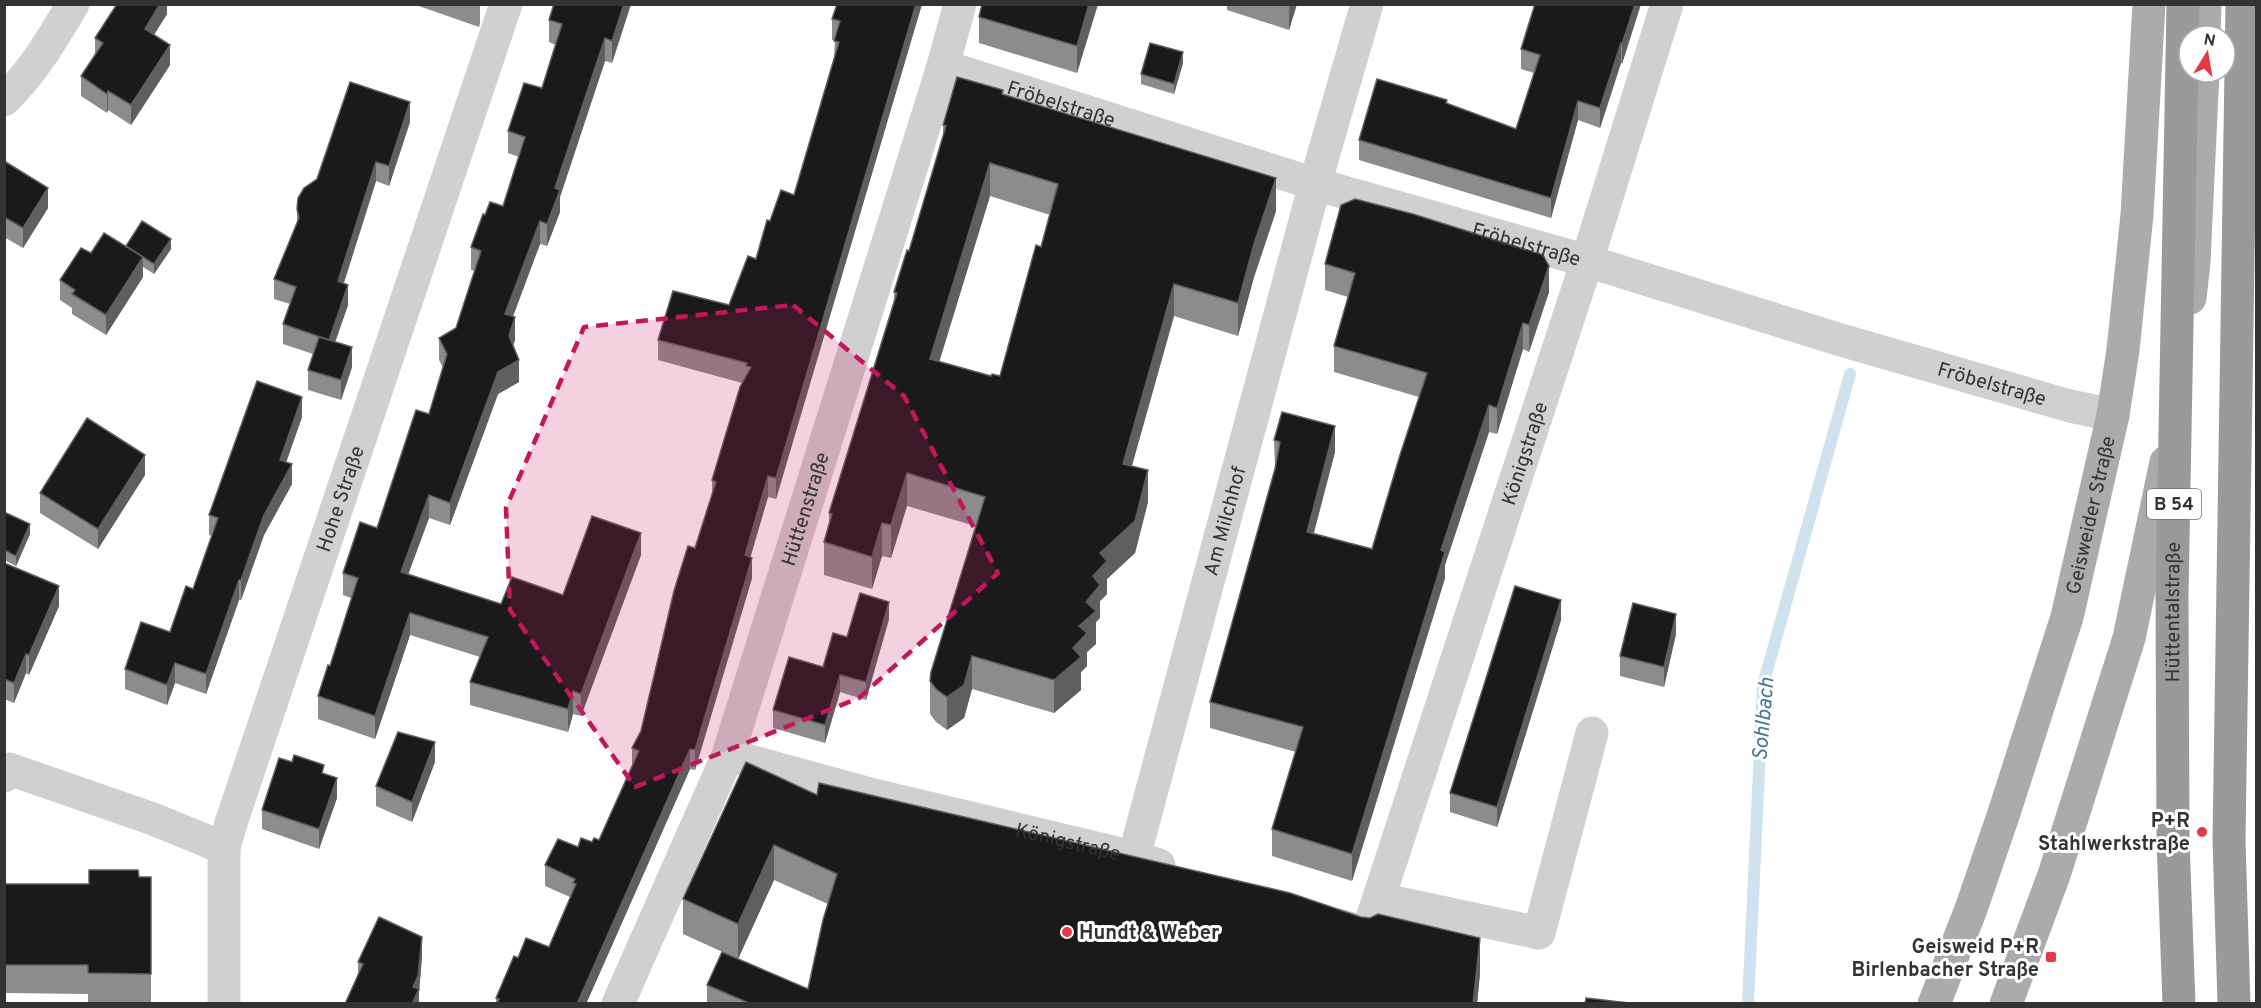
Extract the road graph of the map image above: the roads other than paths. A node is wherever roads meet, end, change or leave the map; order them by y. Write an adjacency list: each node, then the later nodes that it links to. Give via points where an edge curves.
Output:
1 (73, 4): 13 (street, via 48,46)
2 (506, 4): 20 (street, Hohe Straße)
3 (960, 4): 11 (street, Hüttenstraße)
4 (1367, 4): 14 (street, Am Milchhof)
5 (1667, 4): 15 (street, Königstraße)
6 (2149, 4): 16 (main road, Geisweider Straße, via 2137,214)
7 (2183, 4): 29 (highway, Hüttentalstraße / B 54, bridge, via 2172,594 2173,840)
8 (2205, 4): 10 (main road)
9 (2242, 4): 30 (highway, via 2229,840)
10 (2204, 24)
11 (943, 66): 14 (street, Fröbelstraße); 18 (street, Hüttenstraße)
12 (2202, 84): 28 (main road, via 2194,262 2169,448 2129,638 2054,875)
13 (4, 100)
14 (1315, 184): 15 (street, Fröbelstraße); 21 (street, Am Milchhof)
15 (1587, 261): 16 (street, Fröbelstraße, via 1841,340); 23 (street, Königstraße)
16 (2113, 415): 27 (main road, Geisweider Straße, via 2067,617 2001,824)
17 (1592, 733): 23 (street, via 1539,933)
18 (728, 755): 21 (street, Königstraße, via 870,794); 26 (street, Hüttenstraße)
19 (6, 771): 20 (street, via 153,819)
20 (224, 848): 25 (street, Hohe Straße)
21 (1134, 857): 22 (street, Königstraße)
22 (1190, 875)
23 (1379, 899): 24 (street, Königstraße, via 1367,934)
24 (1312, 916)
25 (224, 1004)
26 (618, 1004)
27 (1934, 1004)
28 (2006, 1004)
29 (2180, 1004)
30 (2234, 1004)

